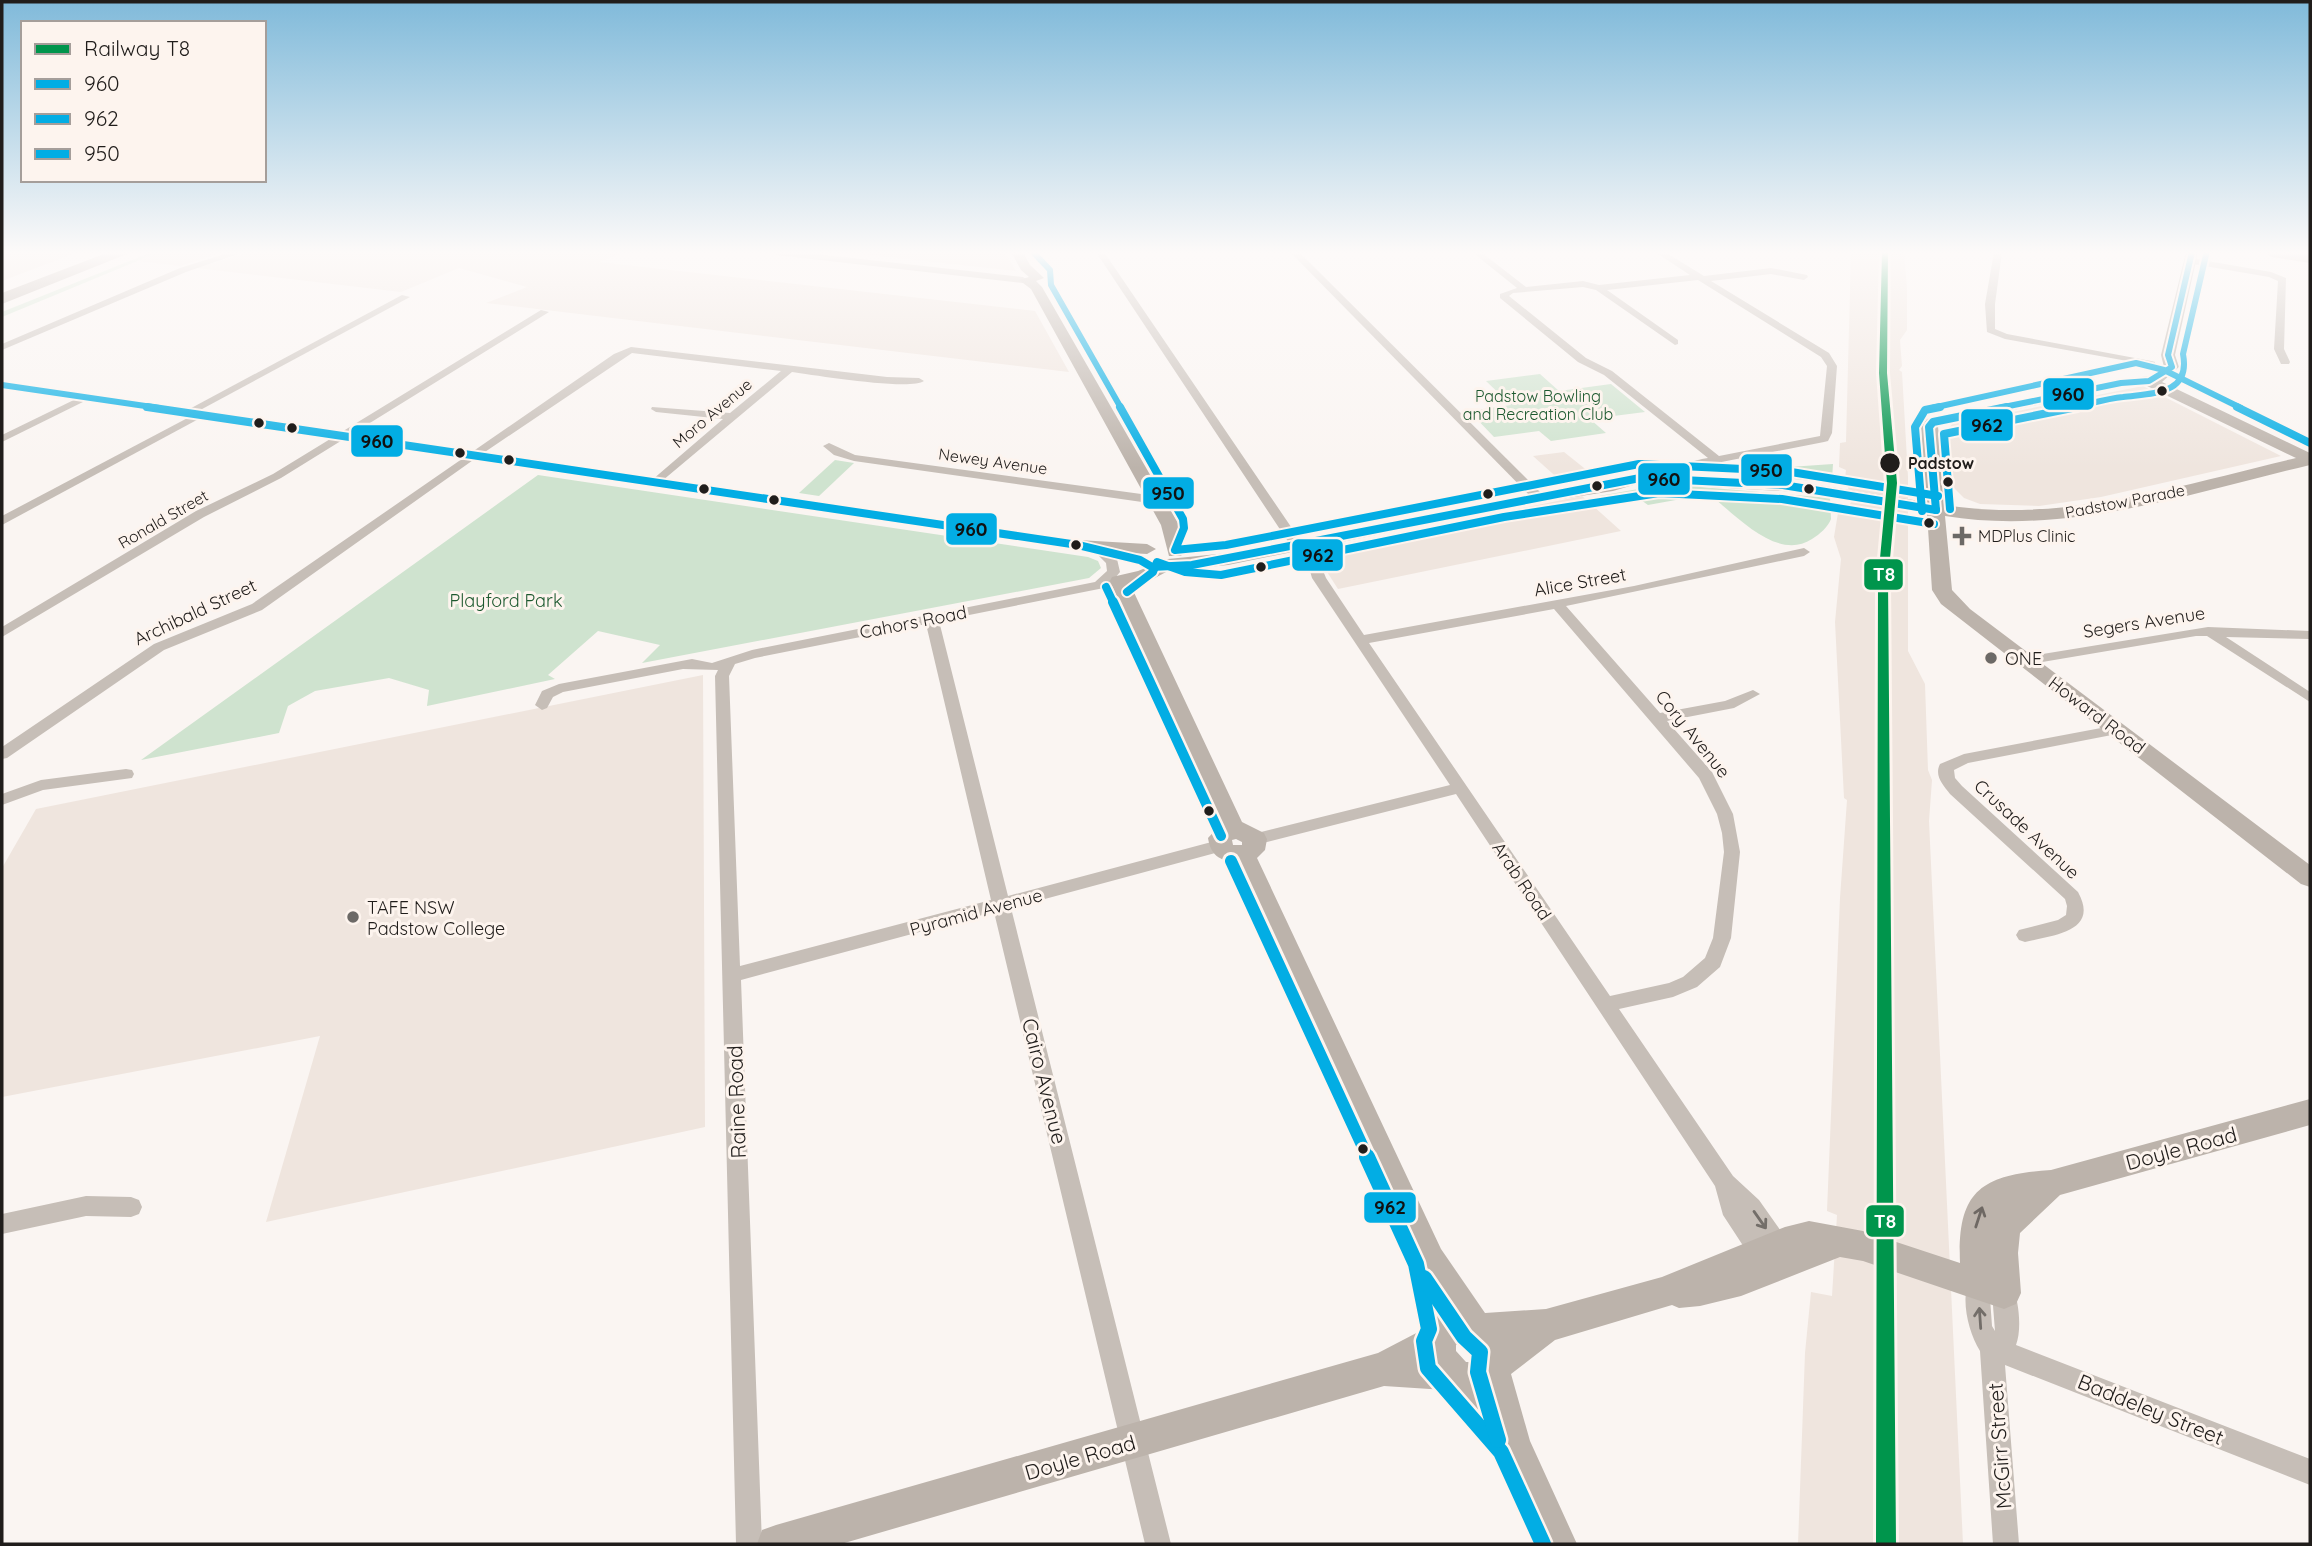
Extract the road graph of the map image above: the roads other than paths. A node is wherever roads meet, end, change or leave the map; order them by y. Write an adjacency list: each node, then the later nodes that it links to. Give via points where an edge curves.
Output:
1 (56, 324): 14 (street)
2 (356, 324): 25 (street)
3 (524, 324): 27 (street, Ronald Street)
4 (1056, 324): 39 (main road)
5 (1148, 324): 45 (street, Arab Road)
6 (1366, 324): 38 (street)
7 (1538, 324): 31 (street)
8 (1650, 324): 13 (street)
9 (1773, 324): 31 (street, Cahors Road, via 1831,361 1827,433 1823,440)
10 (1990, 324): 18 (street, via 1990,330 2005,337 2104,357)
11 (2175, 324): 15 (main road)
12 (2281, 324): 16 (street, via 2279,353)
13 (1675, 342)
14 (2, 347)
15 (2168, 355): 18 (main road); 19 (main road, via 2172,367)
16 (2285, 362)
17 (790, 368): 20 (street, Archibald Street); 26 (street, Moro Avenue); 30 (street, Archibald Street, via 626,351)
18 (2147, 371): 19 (main road, Howard Road); 21 (main road, Howard Road); 32 (main road)
19 (2168, 372)
20 (919, 381)
21 (2121, 383): 36 (main road, Howard Road, via 1933,422 1929,427)
22 (2, 385): 23 (main road)
23 (86, 398): 25 (main road); 28 (street)
24 (656, 409): 26 (street)
25 (194, 414): 27 (main road); 42 (street)
26 (733, 417): 37 (street, Moro Avenue)
27 (342, 436): 30 (main road); 53 (street, Ronald Street, via 277,476 200,514)
28 (2, 439)
29 (828, 446): 39 (street, Newey Avenue, via 855,458)
30 (474, 455): 37 (main road); 63 (street, Archibald Street, via 257,607 153,650)
31 (1718, 460): 33 (street, Cahors Road, via 1688,467); 35 (street, via 1701,468)
32 (2310, 460): 41 (main road, Padstow Parade, via 2103,508)
33 (1678, 478): 34 (main road, Cahors Road); 35 (main road, Padstow Parade)
34 (1658, 479): 38 (main road, Cahors Road)
35 (1703, 479): 40 (main road, Padstow Parade, via 1783,485)
36 (1934, 480): 40 (main road, Howard Road); 41 (main road, via 1956,501)
37 (656, 482): 44 (main road)
38 (1539, 498): 45 (main road, Cahors Road)
39 (1156, 500): 48 (main road, via 1170,525)
40 (1936, 510): 41 (main road, Padstow Parade); 43 (main road, Howard Road)
41 (1996, 516): 43 (main road, via 1953,525)
42 (2, 521)
43 (1938, 540): 56 (main road, Howard Road, via 1944,595)
44 (1078, 545): 46 (main road); 48 (main road)
45 (1297, 546): 48 (main road, Cahors Road, via 1219,561); 55 (street, Arab Road, via 1298,558 1319,578)
46 (1099, 550): 48 (main road); 49 (street, via 1112,562 1114,572)
47 (1804, 552): 50 (street, Alice Street)
48 (1158, 557): 49 (main road, Cahors Road, via 1144,576)
49 (1108, 583): 51 (street, Cahors Road); 67 (main road)
50 (1558, 604): 55 (street, Alice Street); 61 (street, Cory Avenue)
51 (931, 618): 57 (street, Cahors Road); 69 (street, Cairo Avenue)
52 (2208, 631): 54 (street, Segers Avenue); 56 (street, Segers Avenue); 59 (street)
53 (2, 633)
54 (2310, 635)
55 (1361, 640): 65 (street, Arab Road)
56 (2025, 661): 62 (main road, Howard Road)
57 (729, 662): 60 (street, Cahors Road, via 713,667 685,664 559,688 547,694); 71 (street, Raine Road, via 722,676)
58 (1753, 694): 61 (street, via 1729,705)
59 (2310, 698)
60 (542, 705)
61 (1657, 719): 72 (street, Cory Avenue, via 1706,776 1725,814 1732,852 1722,938 1713,962 1690,982)
62 (2117, 730): 68 (main road, Howard Road); 70 (street, Crusade Avenue, via 1964,759 1946,768 1947,779 1956,790 2071,896 2076,906 2074,918 2064,925)
63 (2, 754)
64 (126, 774): 66 (street, via 41,785)
65 (1459, 788): 67 (street, Pyramid Avenue); 72 (street, Arab Road)
66 (2, 800)
67 (1238, 843): 69 (street, Pyramid Avenue); 79 (main road)
68 (2310, 878)
69 (1002, 905): 71 (street, Pyramid Avenue); 84 (street, Cairo Avenue)
70 (2025, 935)
71 (732, 975): 87 (street, Raine Road)
72 (1605, 1005): 76 (street, Arab Road, via 1725,1183 1731,1208)
73 (2310, 1112): 77 (main road, Doyle Road, via 2051,1184 2005,1224)
74 (131, 1207): 75 (street, via 86,1206)
75 (2, 1224)
76 (1774, 1257): 77 (main road, via 1841,1241); 78 (main road, Doyle Road, via 1718,1288 1664,1293)
77 (1991, 1288): 80 (street, Doyle Road, via 2007,1338)
78 (1546, 1326): 79 (main road, Doyle Road); 81 (main road, Doyle Road)
79 (1460, 1332): 81 (main road, via 1493,1347); 82 (main road, Doyle Road); 83 (main road, via 1441,1362)
80 (1992, 1348): 86 (street, Baddeley Street); 91 (street, McGirr Street)
81 (1493, 1367): 83 (main road, via 1482,1380); 85 (main road)
82 (1384, 1369): 83 (main road, Doyle Road); 84 (main road, Doyle Road)
83 (1453, 1375): 85 (main road)
84 (1132, 1442): 88 (main road, Doyle Road); 89 (street, Cairo Avenue)
85 (1513, 1445): 90 (main road)
86 (2310, 1472)
87 (749, 1544)
88 (776, 1544)
89 (1158, 1544)
90 (1559, 1544)
91 (2006, 1544)

